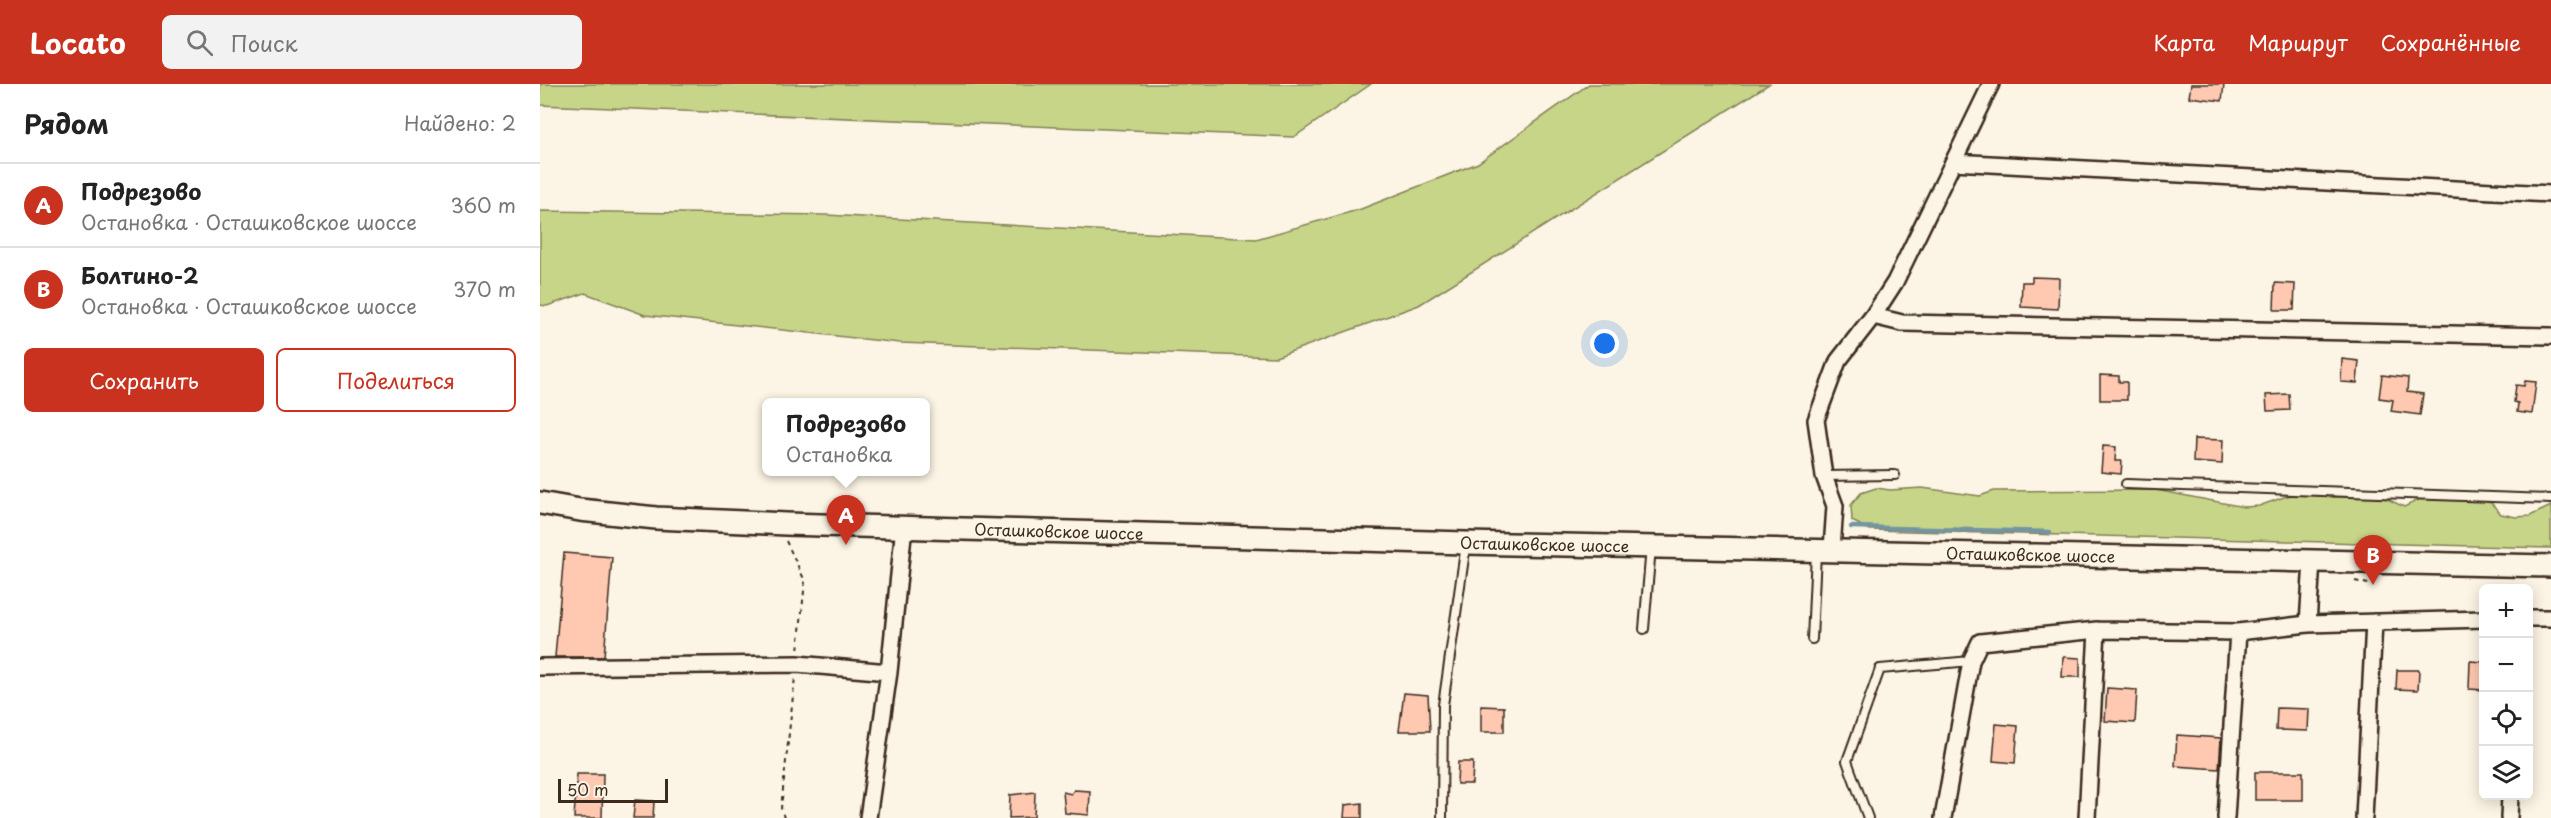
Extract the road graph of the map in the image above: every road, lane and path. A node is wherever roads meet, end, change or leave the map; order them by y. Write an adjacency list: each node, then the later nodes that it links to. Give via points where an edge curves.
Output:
1 (1991, 84): 2 (street)
2 (1953, 162): 3 (street); 4 (street, via 1895,282)
3 (2551, 194)
4 (1873, 316): 5 (street, via 1902,323); 7 (street, via 1838,361 1816,420)
5 (2551, 336)
6 (1895, 475): 7 (lane)
7 (1824, 476): 15 (street, via 1835,506)
8 (2126, 484): 9 (lane)
9 (2551, 499)
10 (540, 502): 11 (main road, Осташковское шоссе, via 656,518)
11 (904, 526): 12 (main road, Осташковское шоссе); 30 (street)
12 (1466, 543): 13 (main road, Осташковское шоссе); 34 (lane, via 1443,705)
13 (1651, 546): 15 (main road, Осташковское шоссе); 23 (lane)
14 (789, 548): 28 (path, via 805,581)
15 (1824, 549): 16 (main road, Осташковское шоссе); 26 (lane)
16 (2312, 561): 17 (main road, Осташковское шоссе); 22 (street)
17 (2551, 566)
18 (2533, 618): 19 (street)
19 (2551, 618)
20 (2479, 619): 21 (street)
21 (2374, 622): 22 (street); 39 (street)
22 (2308, 624): 25 (street)
23 (1644, 629)
24 (2097, 630): 25 (street); 27 (street, via 1980,642); 37 (street)
25 (2238, 632): 38 (street)
26 (1812, 639)
27 (1971, 661): 35 (lane, via 1880,669 1847,761); 36 (street)
28 (797, 664): 29 (street); 30 (street); 32 (path)
29 (540, 667)
30 (889, 672): 33 (street)
31 (2510, 800): 40 (street)
32 (783, 818)
33 (868, 818)
34 (1442, 818)
35 (1868, 818)
36 (1943, 818)
37 (2087, 818)
38 (2226, 818)
39 (2364, 818)
40 (2509, 818)

